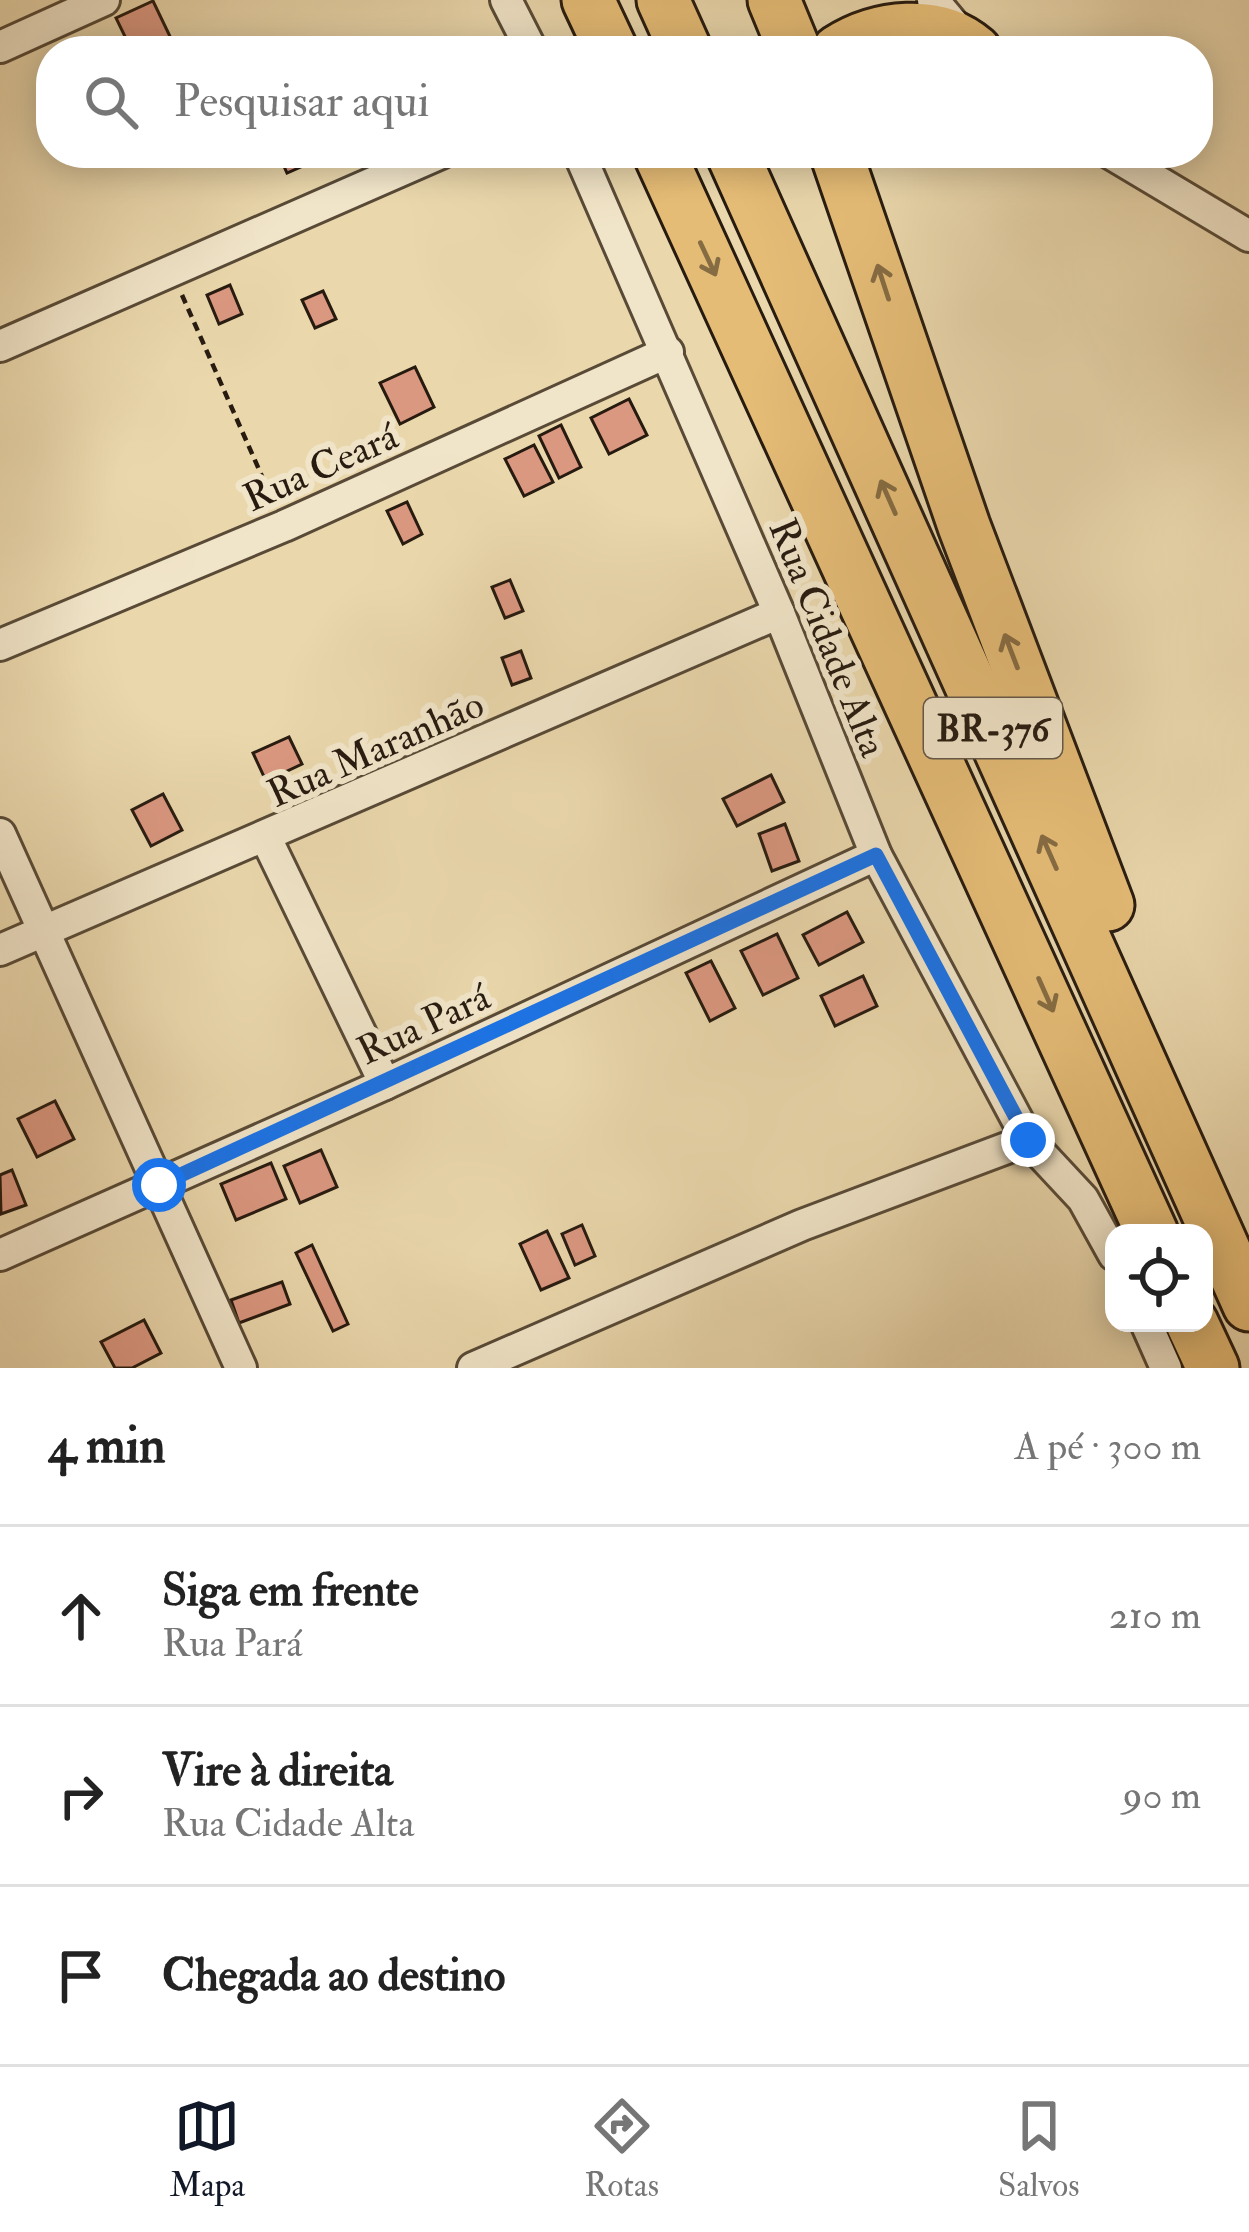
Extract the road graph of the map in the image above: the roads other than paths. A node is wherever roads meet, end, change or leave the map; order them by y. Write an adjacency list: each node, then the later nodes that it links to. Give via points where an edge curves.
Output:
1 (104, 0): 14 (street)
2 (506, 0): 7 (street)
3 (589, 0): 8 (highway)
4 (663, 0): 9 (highway)
5 (774, 0): 10 (highway)
6 (933, 0): 13 (street)
7 (524, 36)
8 (605, 36)
9 (679, 36)
10 (789, 36)
11 (870, 36): 12 (highway, via 915,29)
12 (947, 36)
13 (963, 36)
14 (0, 46)
15 (408, 168): 22 (street)
16 (586, 168): 23 (street, Rua Cidade Alta)
17 (666, 168): 34 (highway, BR-376, one-way to 34)
18 (739, 168): 37 (highway, BR-376, one-way to 18)
19 (841, 168): 37 (highway, one-way to 19, via 1225,1216 964,526)
20 (1136, 168): 21 (street)
21 (1249, 236)
22 (0, 346)
23 (668, 352): 24 (street, Rua Cidade Alta); 25 (street, Rua Ceará)
24 (779, 613): 27 (street, Rua Maranhão); 28 (street, Rua Cidade Alta)
25 (0, 645)
26 (0, 834): 29 (street)
27 (266, 838): 29 (street, Rua Maranhão); 31 (street)
28 (876, 855): 31 (street, Rua Pará); 32 (street, Rua Cidade Alta)
29 (42, 931): 30 (street, Rua Maranhão); 33 (street)
30 (0, 950)
31 (385, 1084): 33 (street, Rua Pará)
32 (1028, 1140): 35 (street, Rua Cidade Alta, via 1083,1198); 41 (street, via 802,1225)
33 (159, 1185): 36 (street, Rua Pará); 40 (street)
34 (1147, 1224)
35 (1105, 1238)
36 (0, 1255)
37 (1242, 1289)
38 (1150, 1332): 42 (street)
39 (1196, 1332): 43 (highway)
40 (241, 1368)
41 (472, 1368)
42 (1166, 1368)
43 (1213, 1368)

